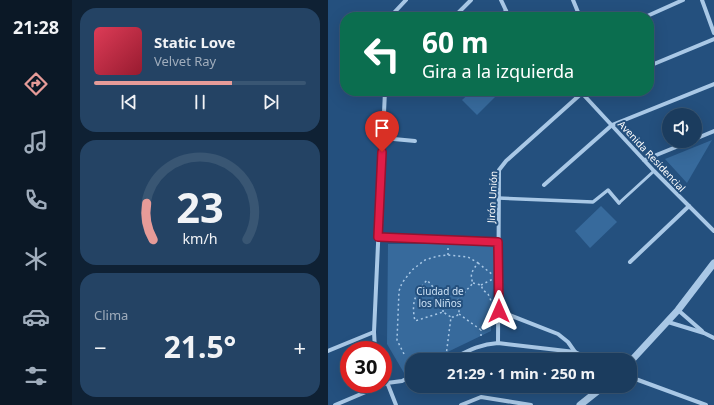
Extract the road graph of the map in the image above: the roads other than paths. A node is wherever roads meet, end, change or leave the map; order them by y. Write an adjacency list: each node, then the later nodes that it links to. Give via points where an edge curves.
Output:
1 (406, 0): 9 (street)
2 (471, 0): 10 (street)
3 (501, 0): 8 (street)
4 (578, 0): 7 (street)
5 (684, 0): 12 (street)
6 (702, 0): 13 (street)
7 (573, 1): 11 (street)
8 (506, 11)
9 (395, 12)
10 (459, 12)
11 (578, 12)
12 (654, 13)
13 (714, 33)
14 (714, 39): 15 (street)
15 (654, 64)
16 (714, 84): 20 (street)
17 (385, 96): 23 (street)
18 (576, 96): 29 (street, Jirón Unión, via 502,165 499,170)
19 (584, 96): 20 (street, Avenida Residencial)
20 (612, 125): 26 (street, Avenida Residencial); 28 (street)
21 (714, 131): 22 (street)
22 (702, 136)
23 (383, 138): 24 (street); 33 (street)
24 (415, 141)
25 (674, 148): 26 (street)
26 (644, 160): 27 (street, Avenida Residencial)
27 (654, 171): 30 (lane); 31 (street, Avenida Residencial)
28 (544, 185)
29 (498, 198): 30 (street, via 593,202 608,190); 34 (street, Jirón Unión)
30 (619, 203)
31 (689, 206): 32 (street, Avenida Residencial); 35 (street)
32 (714, 231)
33 (378, 237): 34 (street); 40 (street)
34 (498, 242): 38 (street, Jirón Unión)
35 (630, 262)
36 (713, 267): 37 (street)
37 (678, 310): 39 (street); 41 (street)
38 (499, 311): 44 (street, Jirón Unión); 46 (street, via 558,334)
39 (668, 322): 41 (street); 48 (street)
40 (374, 332): 43 (street); 45 (street)
41 (704, 333): 42 (street)
42 (714, 338)
43 (375, 341)
44 (498, 343): 46 (street); 47 (street, via 476,346)
45 (328, 351)
46 (575, 352)
47 (463, 353)
48 (637, 355)
49 (405, 380): 51 (street)
50 (637, 380): 60 (street)
51 (392, 382)
52 (364, 393): 55 (street)
53 (391, 393): 56 (street)
54 (595, 393): 59 (street)
55 (336, 405)
56 (396, 405)
57 (461, 405): 58 (street, via 481,397)
58 (531, 405)
59 (580, 405)
60 (706, 405)

